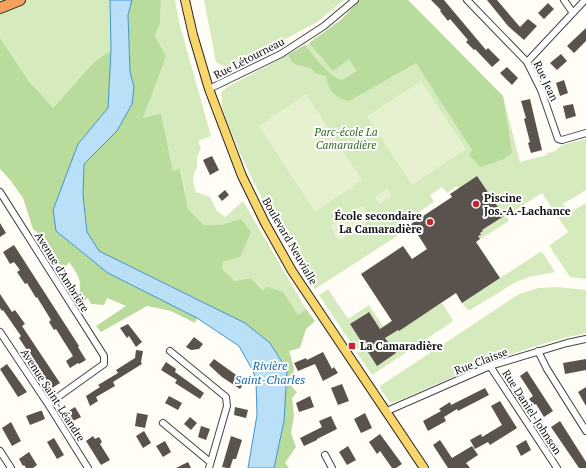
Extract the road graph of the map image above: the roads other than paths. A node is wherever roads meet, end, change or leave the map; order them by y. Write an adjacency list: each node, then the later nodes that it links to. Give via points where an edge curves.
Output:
1 (20, 0): 7 (highway)
2 (185, 0): 10 (main road, Boulevard Neuvialle)
3 (355, 0): 10 (street, Rue Létourneau, via 324,26 281,54)
4 (467, 0): 9 (street, Rue Jean)
5 (564, 0): 8 (street)
6 (585, 0): 8 (street)
7 (0, 8)
8 (573, 13): 9 (street)
9 (526, 62): 11 (street, Rue Jean, via 541,90 558,140)
10 (209, 89): 19 (main road, Boulevard Neuvialle, via 242,176 265,223 292,270)
11 (586, 133)
12 (0, 192): 18 (street, Avenue d'Ambrière, via 104,356 104,364)
13 (0, 332): 18 (street, Avenue Saint-Léandre)
14 (586, 339): 16 (street, Rue Claisse)
15 (170, 351): 24 (street, via 226,397 227,406)
16 (538, 351): 17 (street, Rue Claisse); 21 (street)
17 (490, 366): 19 (street, Rue Claisse); 29 (street, Rue Daniel-Johnson)
18 (48, 404): 26 (street, Avenue Saint-Léandre)
19 (387, 411): 28 (main road, Boulevard Neuvialle)
20 (163, 422): 24 (street)
21 (586, 431)
22 (0, 451): 25 (street)
23 (324, 455): 27 (street)
24 (209, 465)
25 (11, 468)
26 (88, 468)
27 (332, 468)
28 (424, 468)
29 (557, 468)

